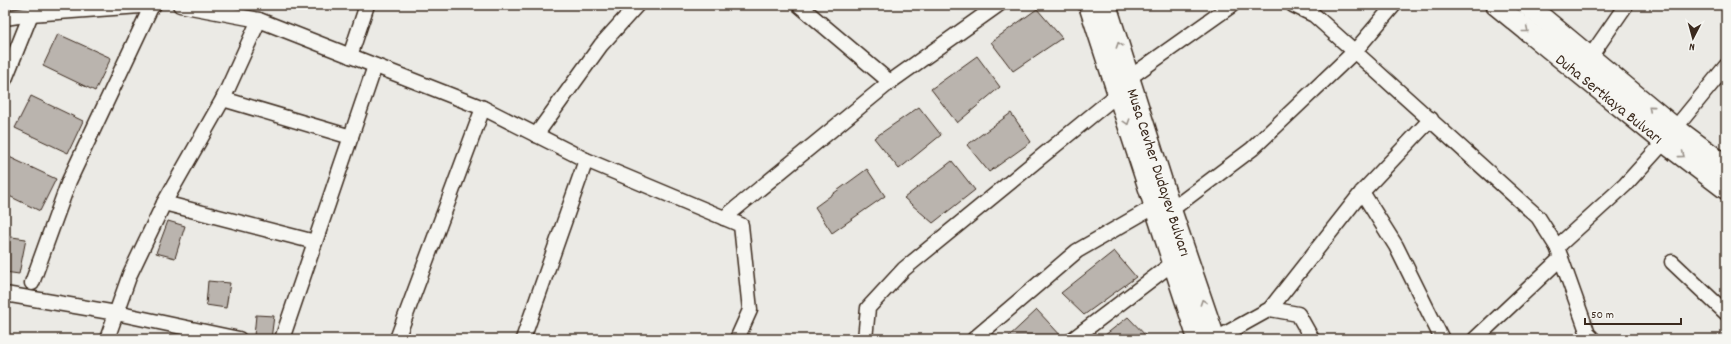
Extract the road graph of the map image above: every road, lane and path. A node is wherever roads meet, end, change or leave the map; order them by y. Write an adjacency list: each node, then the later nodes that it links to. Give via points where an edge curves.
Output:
1 (153, 5): 14 (street); 46 (street, via 69,181)
2 (180, 5): 16 (street)
3 (367, 5): 21 (street)
4 (637, 5): 32 (street, via 601,44)
5 (998, 5): 27 (street)
6 (1089, 5): 28 (main road, Musa Cevher Dudayev Bulvarı)
7 (1106, 5): 25 (main road, Musa Cevher Dudayev Bulvarı, one-way to 7)
8 (1232, 5): 25 (street)
9 (1293, 5): 20 (street, via 1314,15)
10 (1394, 5): 20 (street)
11 (1496, 5): 33 (main road, Duha Sertkaya Bulvarı, one-way to 33)
12 (1527, 5): 22 (main road, Duha Sertkaya Bulvarı)
13 (1626, 5): 22 (street)
14 (128, 6): 17 (street)
15 (808, 8): 27 (street)
16 (218, 9): 19 (street)
17 (36, 11): 18 (street); 26 (street)
18 (5, 18)
19 (259, 20): 21 (street); 29 (street)
20 (1355, 51): 31 (street); 40 (street, via 1252,149)
21 (350, 56): 23 (street)
22 (1590, 57): 33 (main road, Duha Sertkaya Bulvarı, one-way to 22)
23 (375, 66): 30 (street); 34 (street)
24 (1726, 66): 33 (street)
25 (1129, 78): 40 (main road, Musa Cevher Dudayev Bulvarı)
26 (5, 80)
27 (890, 82): 41 (street)
28 (1118, 94): 40 (main road, Musa Cevher Dudayev Bulvarı, one-way to 40); 58 (street, via 904,268 868,308)
29 (223, 99): 34 (street); 39 (street)
30 (483, 108): 32 (street); 55 (street)
31 (1431, 120): 38 (street); 43 (street, via 1538,217)
32 (536, 135): 35 (street)
33 (1669, 135): 36 (main road, Duha Sertkaya Bulvarı); 37 (main road, Duha Sertkaya Bulvarı, one-way to 37); 43 (street, via 1625,185)
34 (350, 137): 42 (street)
35 (586, 160): 41 (street); 56 (street)
36 (1726, 166)
37 (1726, 189)
38 (1362, 192): 48 (street); 63 (street, via 1396,246)
39 (164, 203): 42 (street); 49 (street, via 130,274)
40 (1163, 208): 45 (main road, Musa Cevher Dudayev Bulvarı); 59 (street, via 1077,251); 61 (main road, Musa Cevher Dudayev Bulvarı, one-way to 40)
41 (724, 218): 57 (street, via 741,225 743,240 750,310)
42 (315, 242): 54 (street)
43 (1559, 252): 64 (street); 65 (street, via 1588,334)
44 (1672, 262): 50 (street)
45 (1173, 263): 51 (main road, Musa Cevher Dudayev Bulvarı); 60 (street)
46 (32, 283)
47 (5, 294): 49 (street)
48 (1270, 309): 61 (street); 62 (street, via 1298,314)
49 (116, 313): 52 (street); 53 (street)
50 (1726, 313)
51 (1193, 336)
52 (107, 339)
53 (239, 339)
54 (282, 339)
55 (397, 339)
56 (523, 339)
57 (737, 339)
58 (865, 339)
59 (974, 339)
60 (1073, 339)
61 (1216, 339)
62 (1312, 339)
63 (1442, 339)
64 (1475, 339)
65 (1593, 339)

